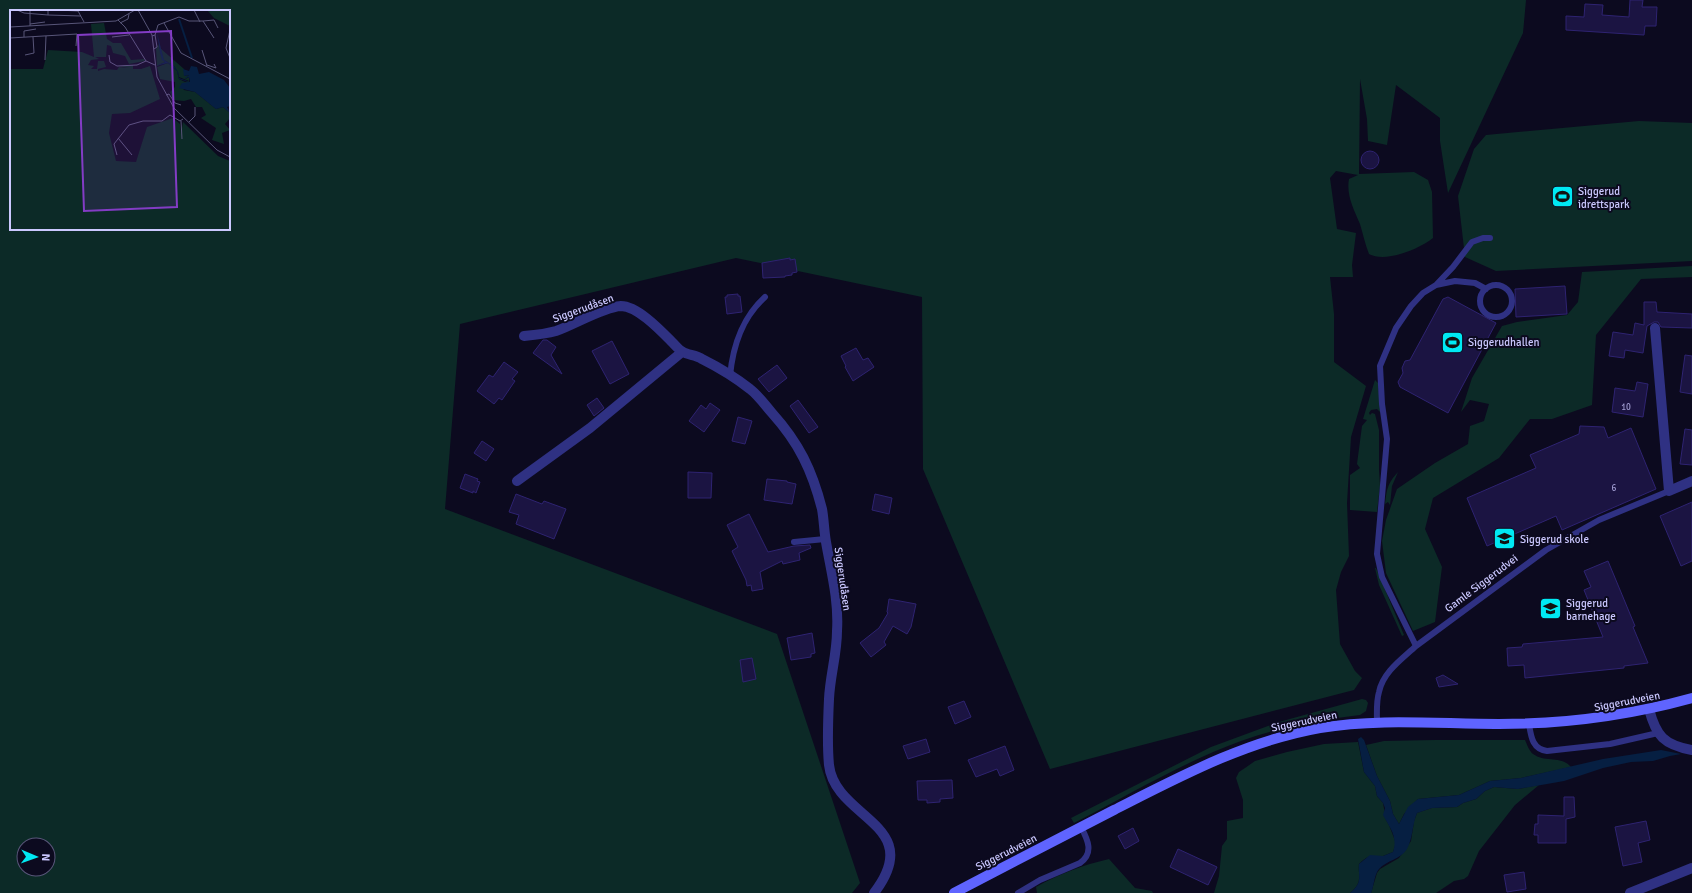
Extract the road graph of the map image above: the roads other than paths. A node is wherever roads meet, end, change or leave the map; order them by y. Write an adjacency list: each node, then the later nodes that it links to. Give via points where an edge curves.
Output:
1 (1490, 238): 2 (lane, via 1472,242)
2 (1436, 285): 3 (lane, via 1455,281 1476,283); 14 (lane, via 1423,293 1411,306 1396,328 1380,366 1387,439 1377,554 1382,577)
3 (1486, 289): 3 (lane, via 1480,298 1481,309 1494,318 1505,315 1511,307 1510,293 1494,285)
4 (765, 297): 8 (lane, via 743,324)
5 (1655, 328): 11 (street)
6 (524, 336): 7 (street, Siggerudåsen, via 556,331 621,306 632,308)
7 (682, 352): 8 (street, Siggerudåsen, via 703,359); 9 (street, via 590,428)
8 (730, 376): 12 (street, Siggerudåsen, via 751,389 803,453 822,511)
9 (517, 481)
10 (1692, 481): 11 (street, Gamle Siggerudvei)
11 (1670, 491): 14 (lane, Gamle Siggerudvei, via 1599,520 1546,550)
12 (825, 539): 13 (lane); 23 (street, Siggerudåsen, via 836,592 838,629 829,698 829,765 834,783 841,793 877,825 887,839 889,862 884,877)
13 (794, 542)
14 (1416, 646): 17 (lane, Gamle Siggerudvei, via 1386,676 1379,691)
15 (1692, 698): 16 (main road, Siggerudveien)
16 (1649, 709): 18 (main road, Siggerudveien, via 1584,721); 19 (street)
17 (1377, 724): 18 (main road, Siggerudveien); 21 (main road, Siggerudveien, via 1321,728 1260,744 1205,765)
18 (1529, 724): 19 (lane, via 1534,745 1541,751 1610,744)
19 (1658, 733): 20 (street, via 1671,744)
20 (1692, 750)
21 (1081, 827): 24 (main road, Siggerudveien); 25 (lane, via 1088,843 1086,858)
22 (1692, 868): 26 (street)
23 (874, 893)
24 (954, 893)
25 (1018, 893)
26 (1630, 893)

